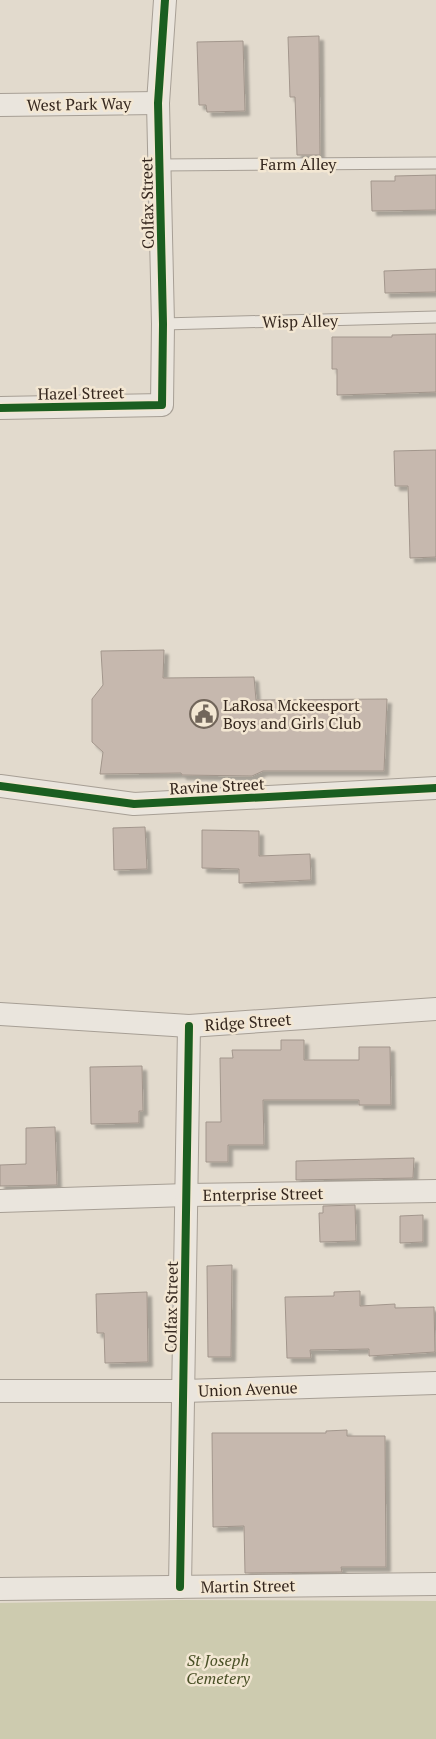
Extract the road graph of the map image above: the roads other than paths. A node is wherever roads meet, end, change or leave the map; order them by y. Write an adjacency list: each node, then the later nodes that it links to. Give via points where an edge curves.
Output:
1 (166, 0): 2 (street, Colfax Street)
2 (158, 103): 3 (street, West Park Way); 5 (street, Colfax Street)
3 (0, 106)
4 (436, 164): 5 (lane, Farm Alley)
5 (159, 165): 7 (street, Colfax Street)
6 (436, 317): 7 (lane, Wisp Alley)
7 (163, 324): 8 (street, Colfax Street)
8 (162, 405): 9 (street, Hazel Street)
9 (0, 408)
10 (0, 786): 11 (street, Ravine Street, via 134,804)
11 (436, 788)
12 (436, 1009): 14 (street, Ridge Street)
13 (0, 1014): 14 (street, Ridge Street)
14 (189, 1026): 16 (street, Colfax Street)
15 (436, 1191): 16 (street, Enterprise Street)
16 (187, 1195): 17 (street, Enterprise Street); 20 (street, Colfax Street)
17 (0, 1201)
18 (436, 1383): 20 (street, Union Avenue)
19 (0, 1391): 20 (street, Union Avenue)
20 (184, 1391): 22 (street, Colfax Street)
21 (436, 1584): 22 (street, Martin Street)
22 (180, 1587): 23 (street, Martin Street)
23 (0, 1589)

